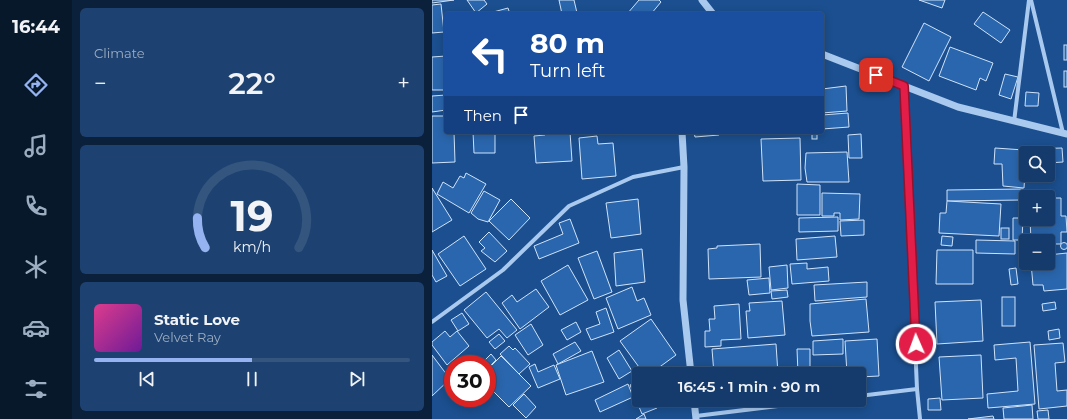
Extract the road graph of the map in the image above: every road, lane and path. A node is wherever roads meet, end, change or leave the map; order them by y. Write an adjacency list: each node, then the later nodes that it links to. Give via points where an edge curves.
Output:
1 (702, 0): 3 (street)
2 (1030, 0): 6 (street); 7 (street)
3 (711, 12)
4 (824, 55): 5 (street)
5 (904, 86): 6 (street, via 958,107); 12 (street)
6 (1014, 122): 7 (street)
7 (1065, 133)
8 (682, 134): 9 (street)
9 (684, 168): 10 (street, via 633,177 569,206 503,270); 11 (street, via 683,300)
10 (432, 322)
11 (690, 367)
12 (917, 389): 13 (street); 17 (street)
13 (866, 395)
14 (695, 407): 16 (street)
15 (775, 407): 16 (street)
16 (696, 418)
17 (920, 419)

